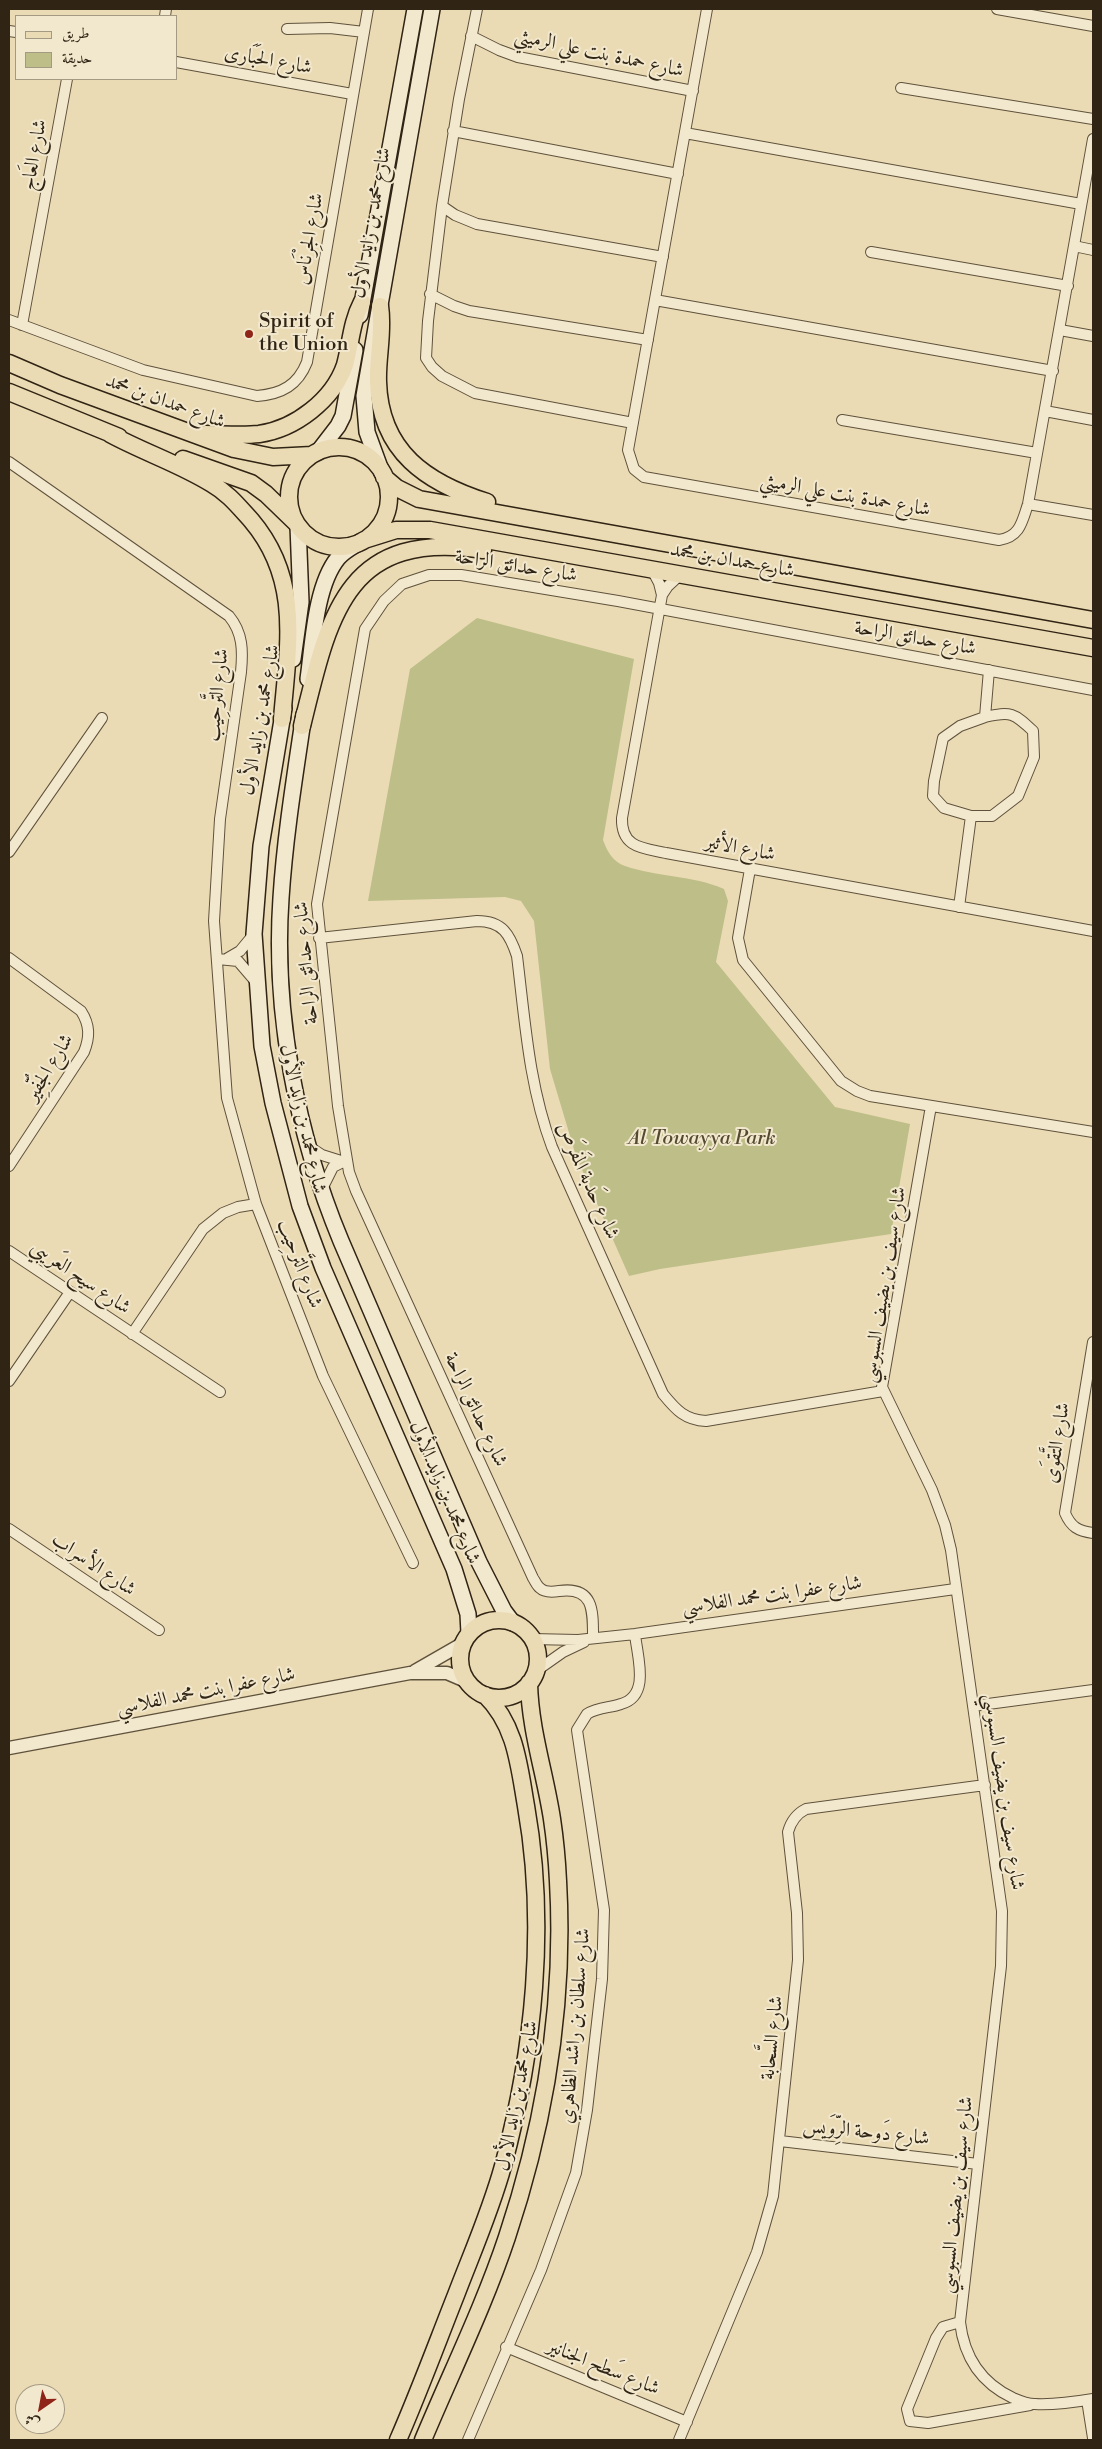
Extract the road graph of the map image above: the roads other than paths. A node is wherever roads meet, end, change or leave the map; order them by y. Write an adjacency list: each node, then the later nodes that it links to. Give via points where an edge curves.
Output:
1 (368, 9): 9 (street, شارع الجِرْنَاس)
2 (415, 9): 31 (main road, شارع محمد بن زايد الأول)
3 (432, 9): 32 (main road, شارع محمد بن زايد الأول)
4 (477, 9): 10 (street)
5 (707, 9): 14 (street, شارع حمدة بنت علي الرميثي)
6 (997, 9): 7 (street)
7 (1093, 26)
8 (287, 29): 9 (street, via 330,28)
9 (364, 32): 15 (street, شارع الجِرْنَاس)
10 (471, 36): 14 (street, شارع حمدة بنت علي الرميثي, via 518,57); 17 (street)
11 (178, 62): 15 (street, شارع الحَبَارى)
12 (66, 80): 34 (street, شارع العَاج)
13 (901, 88): 16 (street)
14 (693, 91): 18 (street, شارع حمدة بنت علي الرميثي)
15 (352, 94): 34 (street, شارع الجِرْنَاس, via 307,362 304,371 290,387 271,395 257,396 168,377)
16 (1093, 119)
17 (453, 131): 21 (street); 23 (street)
18 (685, 134): 21 (street, شارع حمدة بنت علي الرميثي); 22 (street)
19 (1093, 138): 20 (street, شارع حمدة بنت علي الرميثي)
20 (1092, 163): 22 (street, شارع حمدة بنت علي الرميثي)
21 (678, 174): 27 (street, شارع حمدة بنت علي الرميثي)
22 (1081, 204): 24 (street, شارع حمدة بنت علي الرميثي)
23 (442, 206): 27 (street, via 476,224); 29 (street)
24 (1074, 246): 25 (street); 28 (street, شارع حمدة بنت علي الرميثي)
25 (1093, 250)
26 (871, 252): 28 (street)
27 (663, 257): 30 (street, شارع حمدة بنت علي الرميثي)
28 (1068, 286): 35 (street, شارع حمدة بنت علي الرميثي)
29 (430, 294): 37 (street, via 469,311); 44 (street, via 425,353 442,376 484,396)
30 (655, 300): 37 (street, شارع حمدة بنت علي الرميثي); 39 (street)
31 (362, 302): 46 (main road, via 354,320 340,377 312,410 288,425 263,433); 47 (main road, شارع محمد بن زايد الأول, via 343,416)
32 (380, 306): 50 (main road, شارع محمد بن زايد الأول, via 364,396 367,432); 54 (main road, via 379,398 388,428 402,452 421,472 452,490)
33 (9, 320): 34 (street, شارع الجِرْنَاس)
34 (22, 325)
35 (1060, 330): 36 (street); 39 (street, شارع حمدة بنت علي الرميثي)
36 (1093, 336)
37 (648, 340): 44 (street, شارع حمدة بنت علي الرميثي)
38 (9, 364): 46 (main road, شارع حمدان بن محمد)
39 (1053, 372): 41 (street, شارع حمدة بنت علي الرميثي)
40 (9, 392): 45 (main road)
41 (1045, 411): 43 (street); 48 (street, شارع حمدة بنت علي الرميثي)
42 (842, 420): 48 (street)
43 (1093, 420)
44 (633, 423): 51 (street, شارع حمدة بنت علي الرميثي, via 628,450 630,463 639,474 651,480 999,540 1014,535 1020,529)
45 (110, 434): 53 (main road, via 252,483); 67 (main road, via 213,484 244,512 264,536 283,576 290,626)
46 (189, 434): 47 (main road, شارع حمدان بن محمد, via 259,455 280,457)
47 (315, 453): 50 (main road, via 340,448 353,450 370,459); 53 (main road, via 296,472 290,488 290,506)
48 (1037, 453): 51 (street, شارع حمدة بنت علي الرميثي)
49 (9, 462): 77 (street, شارع التَّرحِيب, via 229,616 239,631 243,651 242,672 220,819 216,877 214,921)
50 (383, 475): 54 (main road, شارع حمدان بن محمد, via 397,488 419,499); 55 (main road, via 388,494 386,513 377,529)
51 (1028, 504): 52 (street)
52 (1093, 516)
53 (297, 524): 55 (main road, via 309,537 330,546); 67 (main road, شارع محمد بن زايد الأول, via 301,602)
54 (564, 525): 61 (main road, شارع حمدان بن محمد)
55 (362, 541): 56 (main road, شارع حمدان بن محمد, via 396,530 419,529); 68 (main road, شارع محمد بن زايد الأول, via 337,560 323,591)
56 (553, 552): 57 (main road, شارع حمدان بن محمد); 68 (main road, via 511,554 441,547 400,553 382,561 355,583 341,602 312,684)
57 (651, 568): 58 (main road, شارع حمدان بن محمد); 59 (street)
58 (681, 574): 59 (street); 62 (main road, شارع حمدان بن محمد)
59 (662, 595): 60 (street, شارع الأثير)
60 (659, 610): 63 (street, شارع حدائق الراحة); 71 (street, شارع الأثير, via 622,829 627,839 637,846); 75 (street, شارع حدائق الراحة, via 461,575 420,577 402,584 393,592 371,617 361,639 319,880)
61 (1093, 620)
62 (1093, 648)
63 (989, 670): 64 (street, شارع حدائق الراحة); 65 (street)
64 (1093, 690)
65 (984, 717): 69 (street, via 960,726 943,738 934,781 933,796 944,808); 69 (street, via 1004,712 1016,715 1033,731 1034,757 1018,796 992,816)
66 (102, 718): 70 (street)
67 (282, 719): 74 (main road, شارع محمد بن زايد الأول, via 262,846)
68 (302, 726): 81 (main road, شارع محمد بن زايد الأول, via 285,842 280,934 286,1029)
69 (971, 816): 72 (street)
70 (9, 852)
71 (750, 869): 72 (street, شارع الأثير); 79 (street, via 738,938 743,960 841,1081 870,1096)
72 (958, 907): 73 (street, شارع الأثير)
73 (1093, 931)
74 (254, 934): 77 (street, via 240,951); 78 (main road, شارع محمد بن زايد الأول)
75 (319, 938): 82 (street, شارع حدائق الراحة); 91 (street, شارع حَدبة المَفرَص, via 477,920 489,921 510,937 517,956 540,1116 663,1394 680,1414 688,1419 706,1421)
76 (9, 958): 83 (street, شارع الجُفِّير, via 81,1010 88,1024 89,1040)
77 (223, 959): 78 (street, via 238,961); 85 (street, شارع التَّرحِيب, via 227,1098)
78 (258, 985): 101 (main road, شارع محمد بن زايد الأول, via 262,1046 272,1103 300,1206 454,1570 468,1614)
79 (930, 1106): 80 (street); 91 (street, شارع سيف بن يضيف السبوسي)
80 (1093, 1132)
81 (306, 1144): 82 (street, via 322,1155); 84 (main road, شارع محمد بن زايد الأول)
82 (344, 1160): 84 (street, via 333,1167); 100 (street, شارع حدائق الراحة, via 533,1578 540,1589 574,1589 585,1595 591,1604)
83 (9, 1166)
84 (321, 1192): 97 (main road, شارع محمد بن زايد الأول, via 479,1562)
85 (256, 1204): 88 (street, شارع سيح العَريبي, via 223,1213 203,1229); 95 (street, شارع التَّرحِيب, via 323,1376)
86 (9, 1251): 87 (street, شارع سيح العَريبي)
87 (70, 1292): 88 (street, شارع سيح العَريبي); 90 (street)
88 (132, 1334): 92 (street, شارع سيح العَريبي)
89 (1093, 1342): 94 (street, شارع التَّقوَى, via 1065,1513 1076,1529)
90 (9, 1381)
91 (883, 1391): 96 (street, شارع سيف بن يضيف السبوسي, via 918,1460 945,1524)
92 (220, 1392)
93 (9, 1529): 98 (street, شارع الأسراب)
94 (1093, 1533)
95 (413, 1563)
96 (956, 1589): 99 (street, شارع عفرا بنت محمد الفلاسي); 108 (street, شارع سيف بن يضيف السبوسي)
97 (513, 1623): 101 (main road, via 502,1620 478,1625); 102 (main road)
98 (159, 1630)
99 (635, 1634): 100 (street, شارع عفرا بنت محمد الفلاسي); 114 (street, شارع سلطان بن راشد الظاهري, via 640,1677 636,1694 626,1702 587,1714 577,1730 604,1910 602,1979 587,2110 576,2173 541,2270)
100 (593, 1638): 102 (street, شارع عفرا بنت محمد الفلاسي); 104 (street, شارع عفرا بنت محمد الفلاسي, via 563,1652)
101 (466, 1639): 103 (street, شارع عفرا بنت محمد الفلاسي); 105 (main road, via 460,1664)
102 (532, 1639): 104 (main road, via 536,1649)
103 (410, 1673): 105 (street, شارع عفرا بنت محمد الفلاسي, via 447,1673); 109 (street, شارع عفرا بنت محمد الفلاسي)
104 (532, 1677): 107 (main road, via 520,1691 509,1696); 120 (main road, شارع محمد بن زايد الأول, via 533,1728 552,1818 558,1881 560,1939 553,2037 536,2129 507,2238)
105 (468, 1682): 107 (main road)
106 (1093, 1690): 108 (street)
107 (485, 1695): 119 (main road, شارع محمد بن زايد الأول, via 501,1713 516,1749 529,1822 536,1938 534,1985 518,2096 502,2168)
108 (973, 1706): 110 (street, شارع سيف بن يضيف السبوسي)
109 (9, 1748)
110 (985, 1785): 111 (street, شارع السَّحابة, via 806,1810 798,1813 790,1823 788,1832 798,1913 798,1960); 112 (street, شارع سيف بن يضيف السبوسي, via 1000,1885 1003,1938)
111 (780, 2141): 112 (street, شارع دَوحة الرِّوَيس); 117 (street, شارع السَّحابة, via 774,2196 765,2231)
112 (978, 2164): 113 (street, شارع سيف بن يضيف السبوسي)
113 (960, 2322): 116 (street, شارع سيف بن يضيف السبوسي, via 966,2352 983,2377 1008,2395); 116 (street, via 943,2327 936,2338 907,2409 910,2421 928,2423)
114 (506, 2347): 117 (street, شارع سَطح الجنانير); 121 (street, شارع سلطان بن راشد الظاهري)
115 (1090, 2400): 116 (street, شارع سيف بن يضيف السبوسي); 118 (street)
116 (1034, 2404)
117 (687, 2422): 122 (street, شارع السَّحابة)
118 (1093, 2438)
119 (398, 2440)
120 (423, 2440)
121 (468, 2440)
122 (679, 2440)

